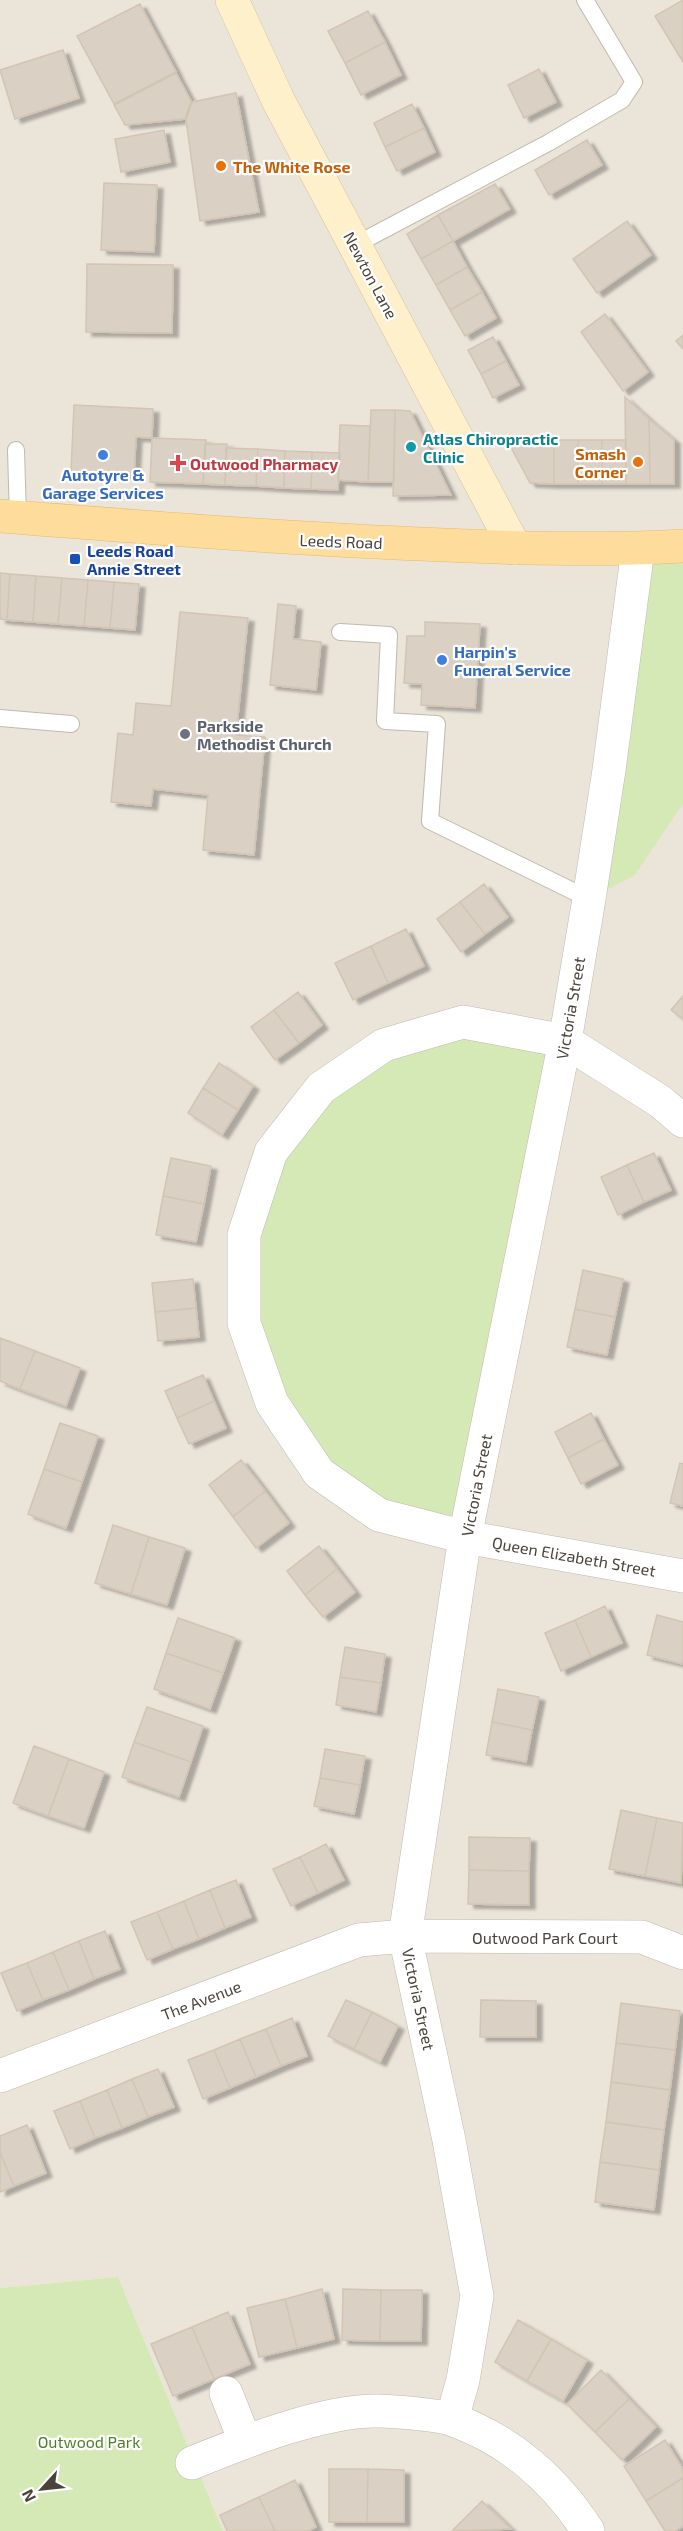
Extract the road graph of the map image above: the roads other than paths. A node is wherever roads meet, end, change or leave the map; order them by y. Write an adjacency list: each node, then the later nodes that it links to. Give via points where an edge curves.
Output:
1 (232, 0): 3 (street, Newton Lane, via 278,100)
2 (585, 0): 3 (lane, via 634,82 622,100)
3 (355, 244): 7 (street, Newton Lane)
4 (16, 450): 5 (lane)
5 (9, 517): 7 (main road, Leeds Road, via 308,540)
6 (683, 546): 8 (main road, Leeds Road)
7 (515, 548): 8 (main road, Leeds Road)
8 (638, 549): 12 (street, Victoria Street)
9 (340, 632): 12 (lane, via 389,635 385,721 437,724 430,821)
10 (0, 718): 11 (lane)
11 (71, 724)
12 (589, 899): 13 (street, Victoria Street)
13 (565, 1041): 14 (street, via 661,1102); 15 (street, Victoria Street); 15 (street, Queen Elizabeth Street, via 463,1022 384,1045 321,1088 271,1152 244,1235 244,1323 272,1403 319,1473 379,1515)
14 (683, 1121)
15 (465, 1537): 16 (street, Queen Elizabeth Street); 17 (street, Victoria Street)
16 (683, 1576)
17 (405, 1936): 18 (street, Outwood Park Court, via 642,1937); 19 (street, The Avenue, via 359,1940); 21 (street, Victoria Street, via 449,2140 477,2296 463,2380)
18 (683, 1953)
19 (0, 2076)
20 (226, 2393): 22 (street)
21 (452, 2419): 22 (street, via 379,2411 332,2416); 24 (street, via 507,2446 549,2479)
22 (245, 2441): 23 (street)
23 (192, 2463)
24 (588, 2531)

